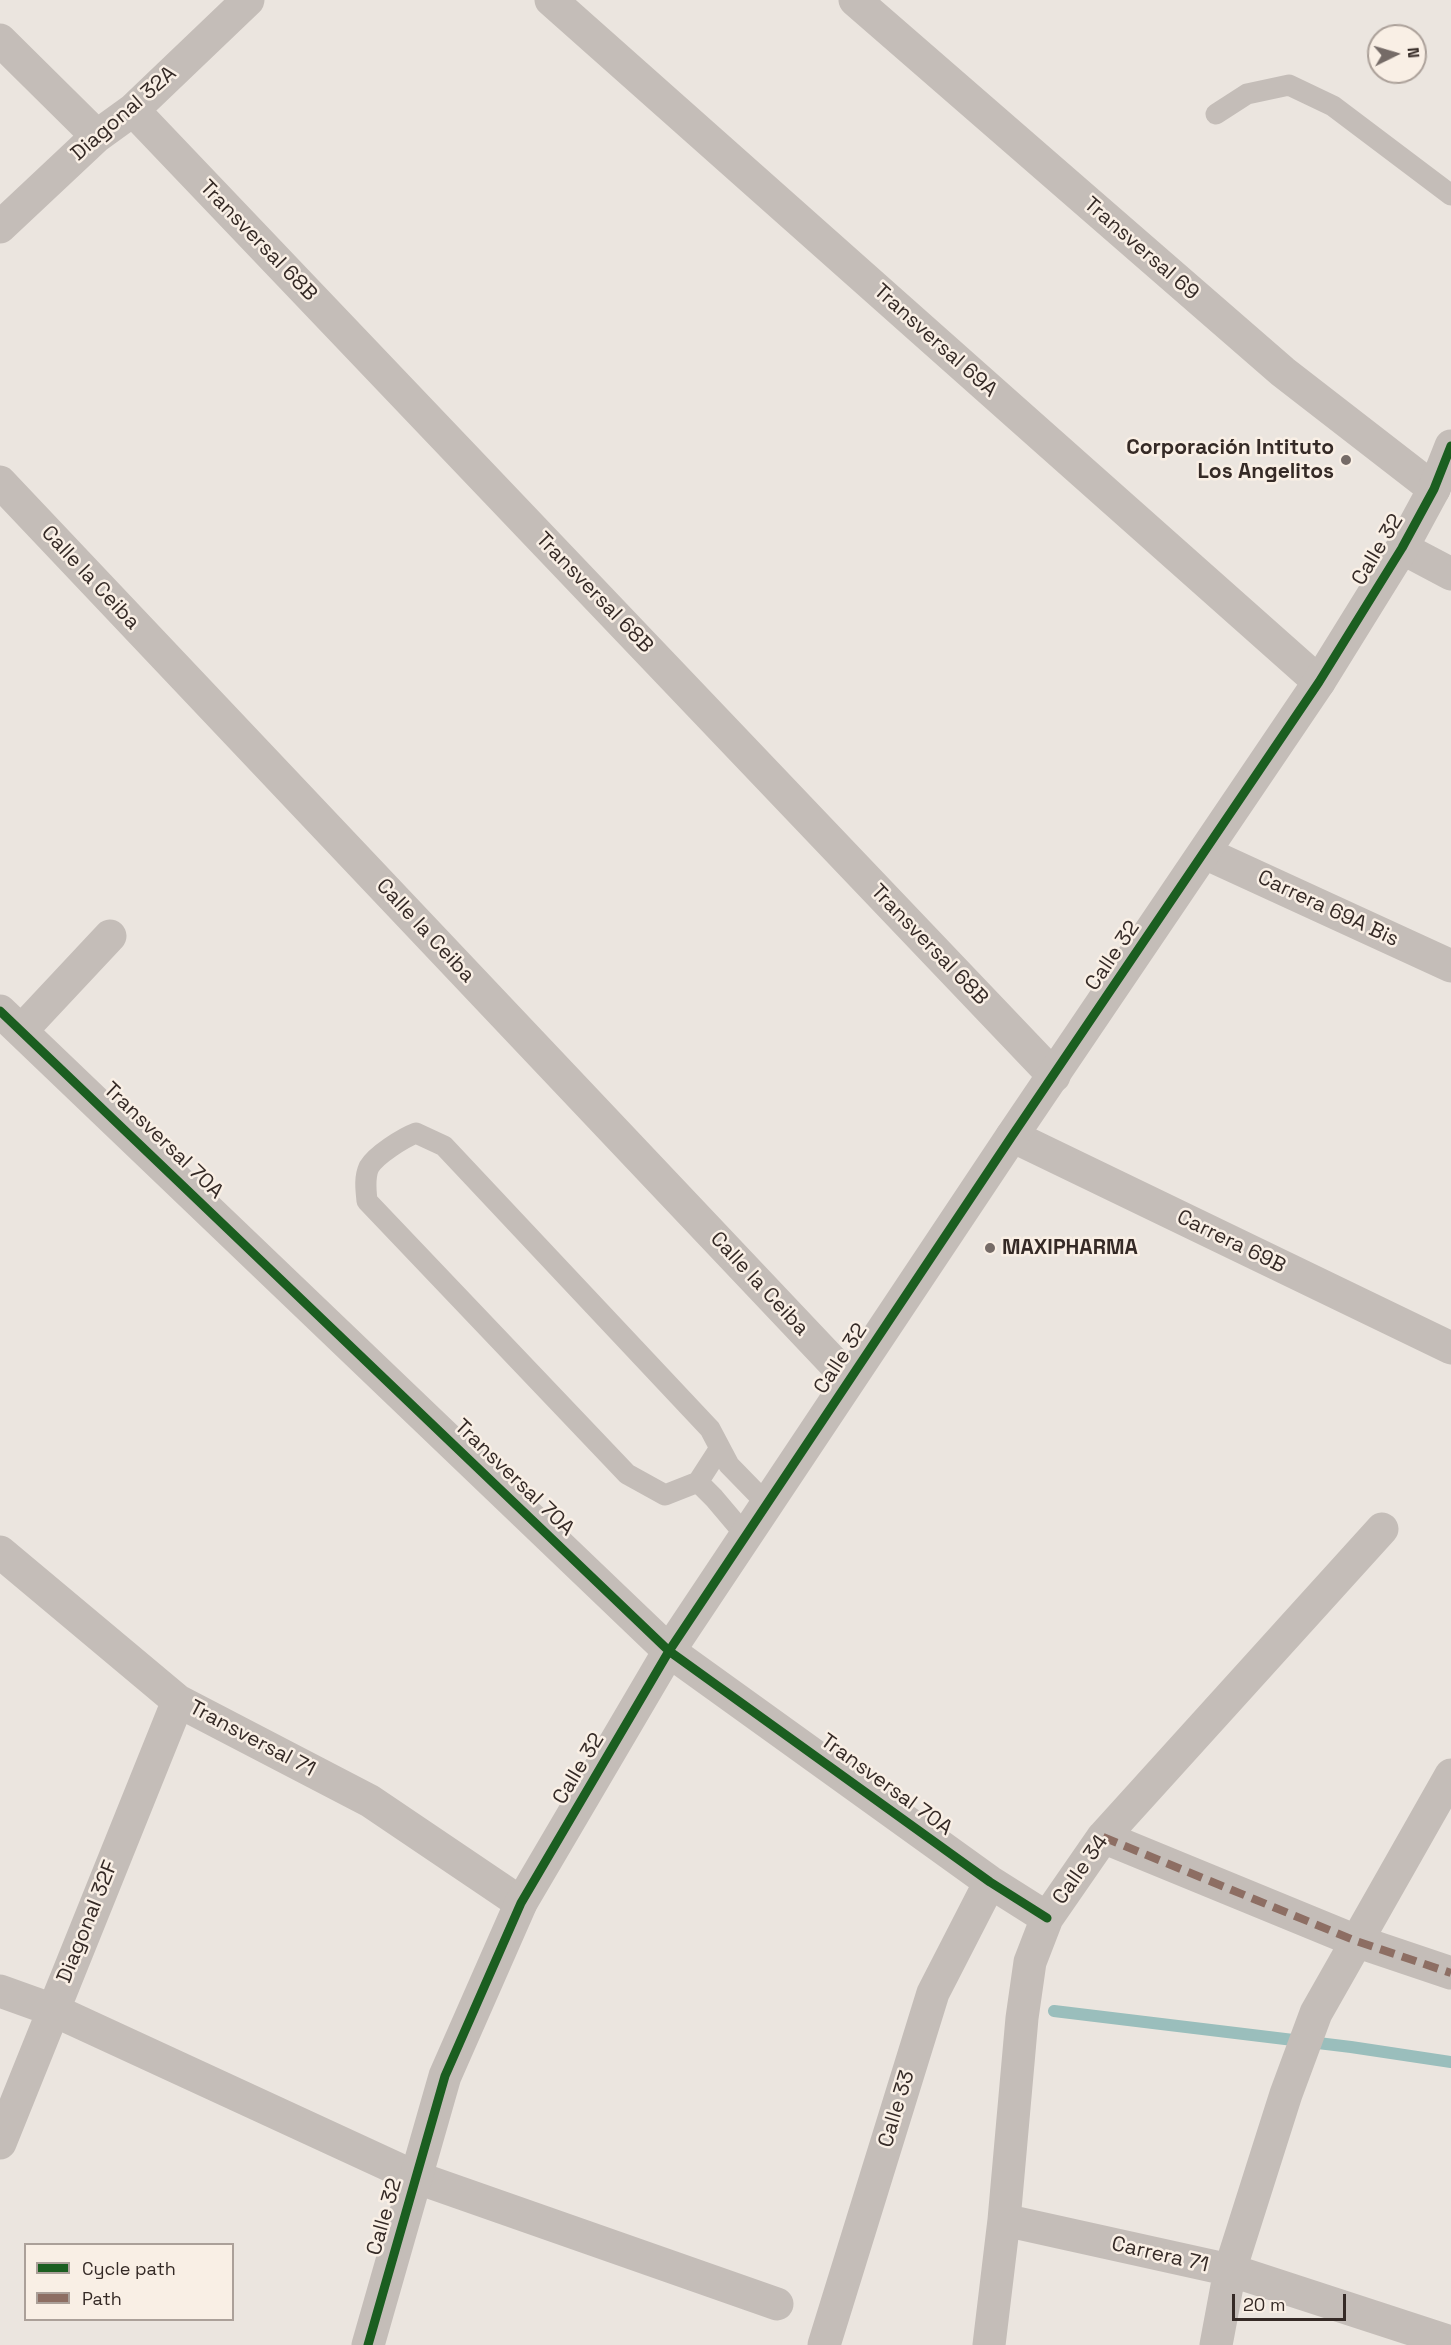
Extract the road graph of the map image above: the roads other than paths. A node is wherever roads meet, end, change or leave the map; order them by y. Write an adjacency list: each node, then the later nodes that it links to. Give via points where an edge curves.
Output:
1 (248, 0): 5 (street, Diagonal 32A)
2 (552, 0): 15 (street, Transversal 69A)
3 (855, 0): 12 (street, Transversal 69, via 1282,372)
4 (0, 40): 7 (street)
5 (133, 110): 7 (street, Diagonal 32A); 20 (street, Transversal 68B)
6 (1216, 114): 8 (lane, via 1247,94 1289,85 1332,106)
7 (97, 136): 9 (street, Diagonal 32A)
8 (1451, 195)
9 (0, 227)
10 (1451, 446): 12 (street, Calle 32)
11 (0, 482): 23 (street, Calle la Ceiba)
12 (1434, 489): 13 (street, Calle 32)
13 (1402, 548): 14 (street); 15 (street, Calle 32)
14 (1451, 574)
15 (1319, 682): 16 (street, Calle 32)
16 (1205, 853): 18 (street, Carrera 69A Bis); 20 (street, Calle 32)
17 (110, 936): 19 (street)
18 (1451, 966)
19 (11, 1021): 30 (street, Transversal 70A)
20 (1054, 1076): 21 (street, Calle 32)
21 (1012, 1136): 22 (street, Carrera 69B); 23 (street, Calle 32)
22 (1451, 1348)
23 (849, 1379): 26 (street, Calle 32)
24 (720, 1448): 25 (lane); 25 (lane, via 710,1429 444,1146 416,1133 400,1139 370,1166 365,1183 367,1201 627,1473 665,1495); 26 (lane, via 729,1465)
25 (699, 1482): 28 (lane)
26 (768, 1505): 28 (street, Calle 32)
27 (1382, 1529): 33 (street, Calle 34)
28 (747, 1538): 30 (street, Calle 32)
29 (0, 1552): 31 (street, Transversal 71)
30 (669, 1651): 34 (street, Transversal 70A); 35 (street, Calle 32)
31 (178, 1701): 35 (street, Transversal 71, via 370,1801); 40 (street, Diagonal 32F)
32 (1451, 1775): 37 (street)
33 (1103, 1837): 36 (street, Calle 34); 37 (street)
34 (990, 1882): 36 (street, Transversal 70A); 48 (street, Calle 33, via 933,1993)
35 (521, 1903): 42 (street, Calle 32, via 445,2076)
36 (1047, 1918): 43 (street, Calle 34, via 1030,1962 1022,2018)
37 (1356, 1941): 38 (street); 44 (street, via 1316,2013 1301,2052)
38 (1451, 1973)
39 (0, 1991): 40 (street)
40 (53, 2010): 41 (street, Diagonal 32F); 42 (street)
41 (0, 2143)
42 (415, 2177): 45 (street); 47 (street, Calle 32)
43 (1004, 2220): 44 (street, Carrera 71); 49 (street, Calle 34)
44 (1230, 2270): 46 (street, Carrera 71); 50 (street)
45 (777, 2304)
46 (1451, 2342)
47 (368, 2345)
48 (824, 2345)
49 (988, 2345)
50 (1216, 2345)

